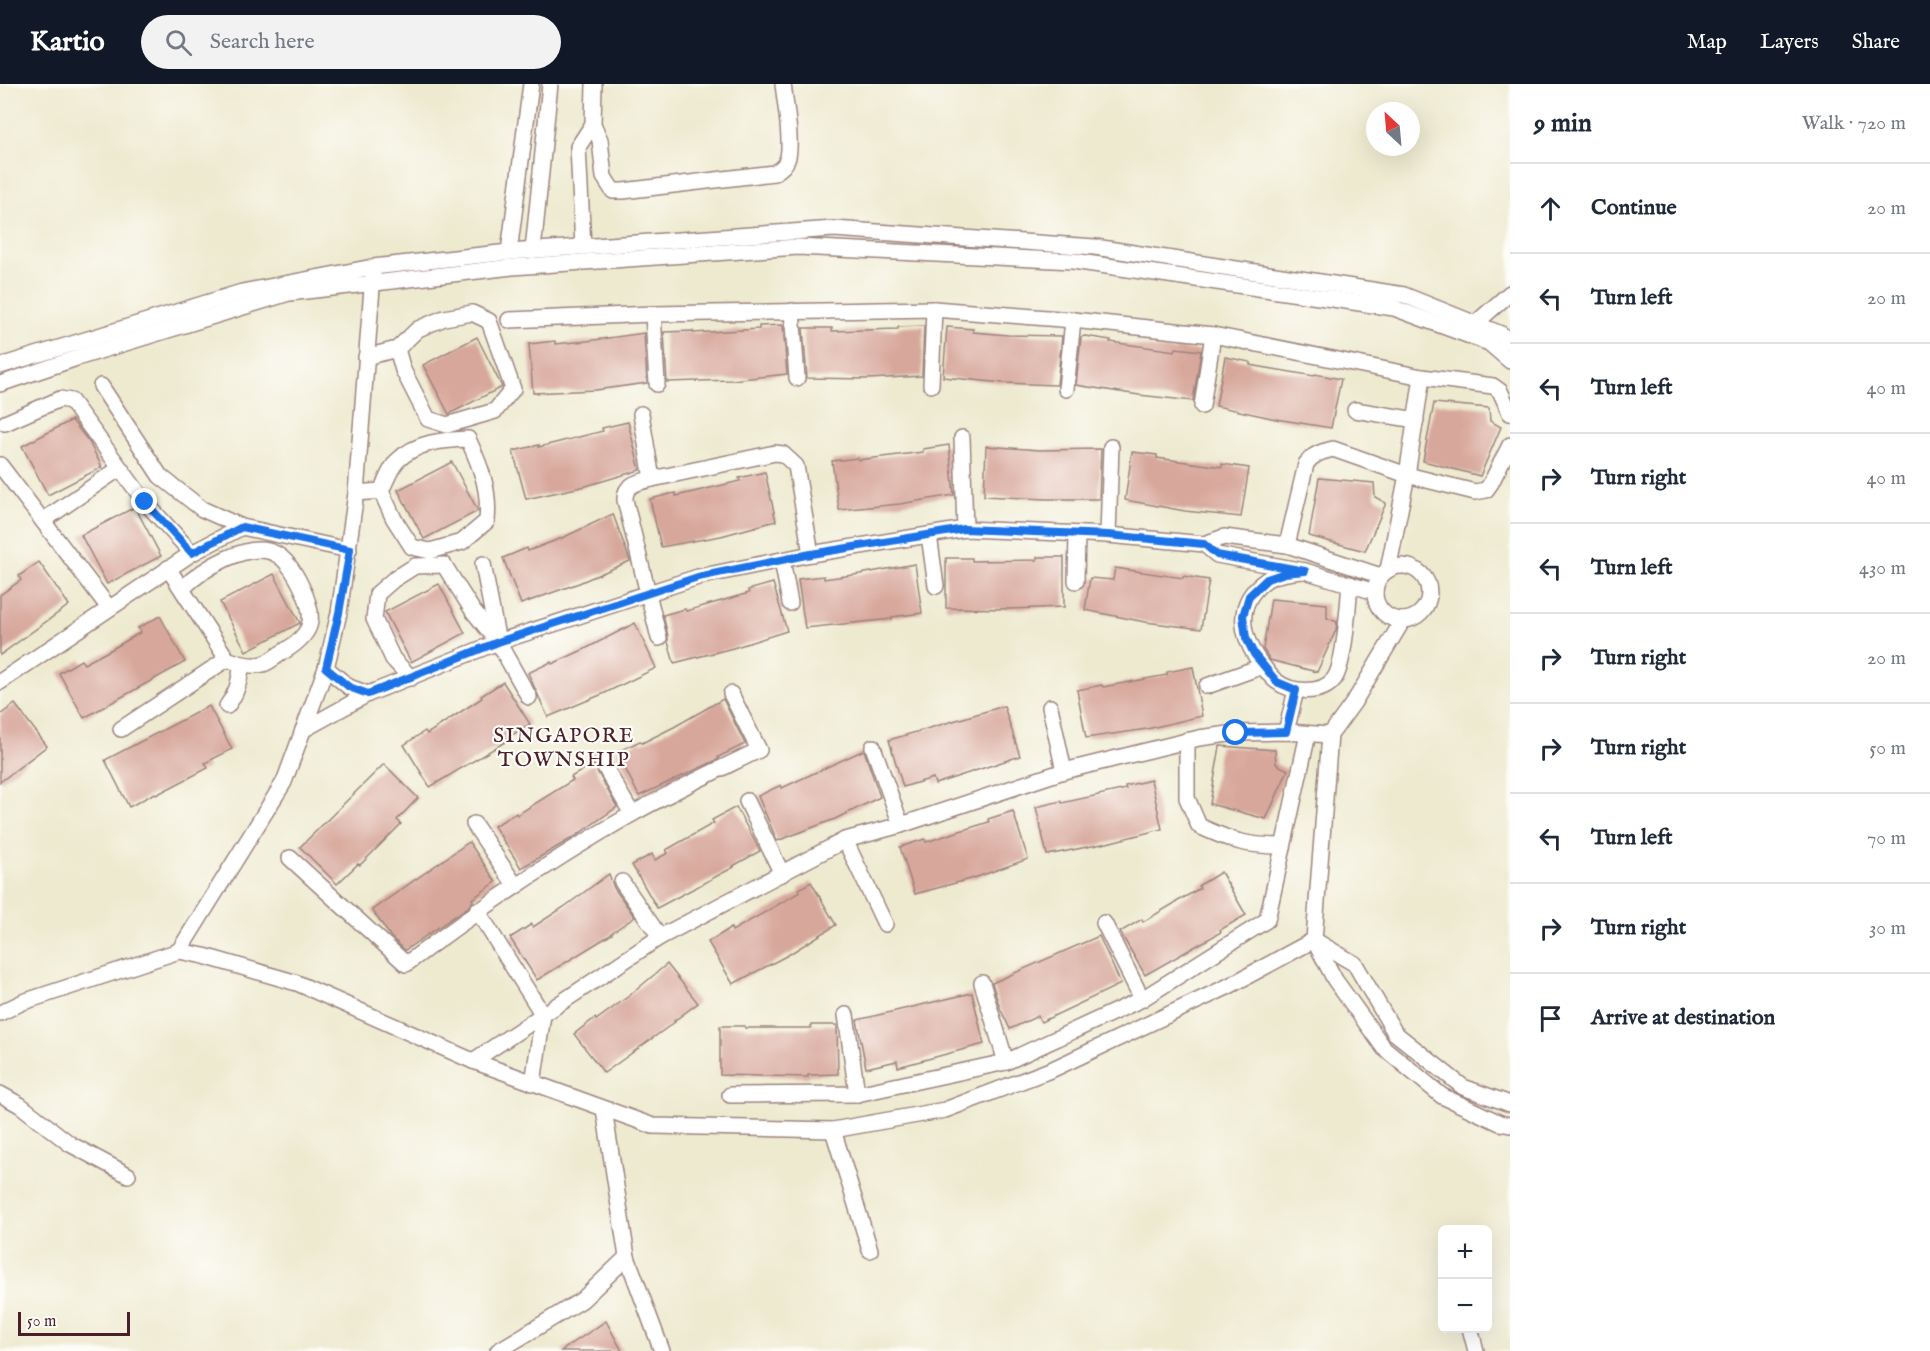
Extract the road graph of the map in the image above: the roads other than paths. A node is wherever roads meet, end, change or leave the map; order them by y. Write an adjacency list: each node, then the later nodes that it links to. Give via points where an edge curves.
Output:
1 (531, 84): 8 (street)
2 (550, 84): 7 (street)
3 (594, 84): 5 (street)
4 (783, 84): 5 (street, via 789,148 787,160 774,173 613,191 604,177 600,140)
5 (593, 124): 6 (street, via 578,147)
6 (583, 247): 7 (street); 17 (street, via 834,230 1095,247 1404,295)
7 (533, 250): 8 (street)
8 (509, 252): 9 (street)
9 (373, 267): 10 (street); 23 (street, via 242,292)
10 (373, 283): 21 (street); 22 (street, via 512,267 798,247 1073,261 1394,308 1489,343); 26 (street, via 289,293)
11 (1510, 293): 17 (street)
12 (934, 309): 13 (street); 16 (street); 28 (street)
13 (792, 311): 14 (street); 25 (street)
14 (653, 314): 15 (street); 27 (street)
15 (509, 320)
16 (1073, 320): 18 (street); 30 (street)
17 (1476, 323): 19 (street)
18 (1213, 335): 24 (street); 31 (street)
19 (1510, 342)
20 (397, 350): 20 (street, via 418,329 444,318 472,313 489,321 513,389 495,411 447,425 428,419); 21 (street)
21 (366, 357): 45 (street)
22 (1510, 361)
23 (0, 366)
24 (1422, 377): 33 (street, via 1493,386 1500,391); 35 (street)
25 (797, 378)
26 (0, 384)
27 (657, 384)
28 (931, 385)
29 (101, 386): 47 (street, via 160,476 202,509)
30 (1066, 389)
31 (1202, 406)
32 (1355, 410): 35 (street)
33 (1510, 413)
34 (641, 414): 43 (street)
35 (1416, 420): 42 (street)
36 (2, 422): 41 (street, via 66,399 75,405)
37 (962, 438): 48 (street)
38 (1510, 445): 42 (street, via 1486,490 1475,492)
39 (1111, 447): 51 (street)
40 (0, 465): 46 (street)
41 (120, 468): 46 (street); 55 (street)
42 (1407, 475): 53 (street, via 1333,449 1311,457); 61 (street)
43 (652, 479): 56 (street, via 783,454 796,466); 67 (street, via 629,486 624,493)
44 (381, 490): 44 (street, via 412,547 430,551 462,542 488,521 485,480 468,439 438,440 414,449 397,462); 45 (street)
45 (356, 493): 54 (street)
46 (44, 520): 69 (street)
47 (242, 527): 54 (street); 55 (street)
48 (964, 529): 49 (street); 50 (street)
49 (1077, 534): 51 (street); 62 (street)
50 (929, 535): 56 (street); 64 (street)
51 (1108, 535): 52 (street)
52 (1204, 544): 53 (street, via 1224,537); 60 (street, via 1217,555)
53 (1287, 545): 61 (street)
54 (350, 550): 76 (street)
55 (192, 553): 59 (street)
56 (811, 554): 57 (street)
57 (782, 560): 67 (street, via 698,577); 68 (street)
58 (483, 564): 72 (street)
59 (168, 568): 65 (street); 69 (street)
60 (1305, 571): 63 (street); 75 (street, via 1267,579 1249,596 1243,616 1246,638)
61 (1384, 573): 66 (street); 70 (street, via 1405,566 1414,568 1426,581 1426,607)
62 (1076, 581)
63 (1350, 584): 66 (street); 80 (street, via 1335,678 1321,689)
64 (936, 586)
65 (182, 589): 73 (street); 74 (street, via 232,555 255,549 276,554 293,570 310,608 310,624 296,644 263,664)
66 (1375, 592): 70 (street, via 1380,609)
67 (648, 593): 71 (street); 72 (street)
68 (790, 603)
69 (109, 608): 78 (street)
70 (1403, 620): 90 (street)
71 (659, 638)
72 (498, 642): 77 (street); 77 (street, via 444,565 415,566 377,594 374,619 393,660); 83 (street)
73 (227, 659): 74 (street); 86 (street)
74 (242, 664): 84 (street, via 236,695)
75 (1263, 666): 79 (street); 80 (street, via 1277,682)
76 (326, 668): 81 (street, via 349,687); 87 (street)
77 (411, 678): 81 (street)
78 (0, 682)
79 (1207, 686)
80 (1296, 690): 88 (street)
81 (368, 694): 87 (street)
82 (731, 694): 96 (street, via 759,750)
83 (529, 697)
84 (227, 706)
85 (1050, 707): 94 (street)
86 (121, 729)
87 (303, 730): 110 (street, via 284,782)
88 (1286, 732): 89 (street); 91 (street, via 1236,733)
89 (1308, 734): 90 (street); 100 (street)
90 (1330, 735): 109 (street)
91 (1187, 741): 94 (street); 100 (street, via 1187,798 1199,826 1253,846)
92 (873, 747): 98 (street)
93 (602, 762): 96 (street)
94 (1064, 771): 98 (street)
95 (747, 801): 102 (street)
96 (632, 814): 104 (street)
97 (474, 824): 104 (street)
98 (901, 825): 99 (street)
99 (845, 840): 102 (street); 107 (street)
100 (1283, 846): 112 (street, via 1267,920)
101 (290, 858): 105 (street, via 406,964)
102 (782, 874): 108 (street)
103 (622, 882): 108 (street)
104 (516, 885): 105 (street)
105 (477, 910): 114 (street)
106 (1104, 923): 112 (street)
107 (885, 924)
108 (660, 938): 114 (street)
109 (1314, 940): 122 (street, via 1355,964 1395,1033 1463,1087); 124 (street, via 1335,980 1384,1048 1442,1096); 125 (street, via 1229,986 1053,1070 945,1110)
110 (179, 951): 113 (street); 116 (street, via 297,983)
111 (982, 983): 117 (street)
112 (1142, 999): 117 (street)
113 (0, 1013)
114 (543, 1015): 116 (street); 118 (street)
115 (846, 1016): 120 (street)
116 (473, 1061): 118 (street)
117 (1005, 1062): 120 (street)
118 (534, 1083): 123 (street)
119 (0, 1094): 126 (street, via 70,1144)
120 (857, 1094): 121 (street)
121 (730, 1095)
122 (1510, 1104)
123 (604, 1109): 125 (street, via 653,1125); 128 (street)
124 (1510, 1125)
125 (833, 1130): 127 (street)
126 (128, 1175)
127 (870, 1250)
128 (627, 1257): 130 (street, via 582,1300); 131 (street)
129 (1471, 1333): 132 (street)
130 (498, 1351)
131 (662, 1351)
132 (1476, 1351)

